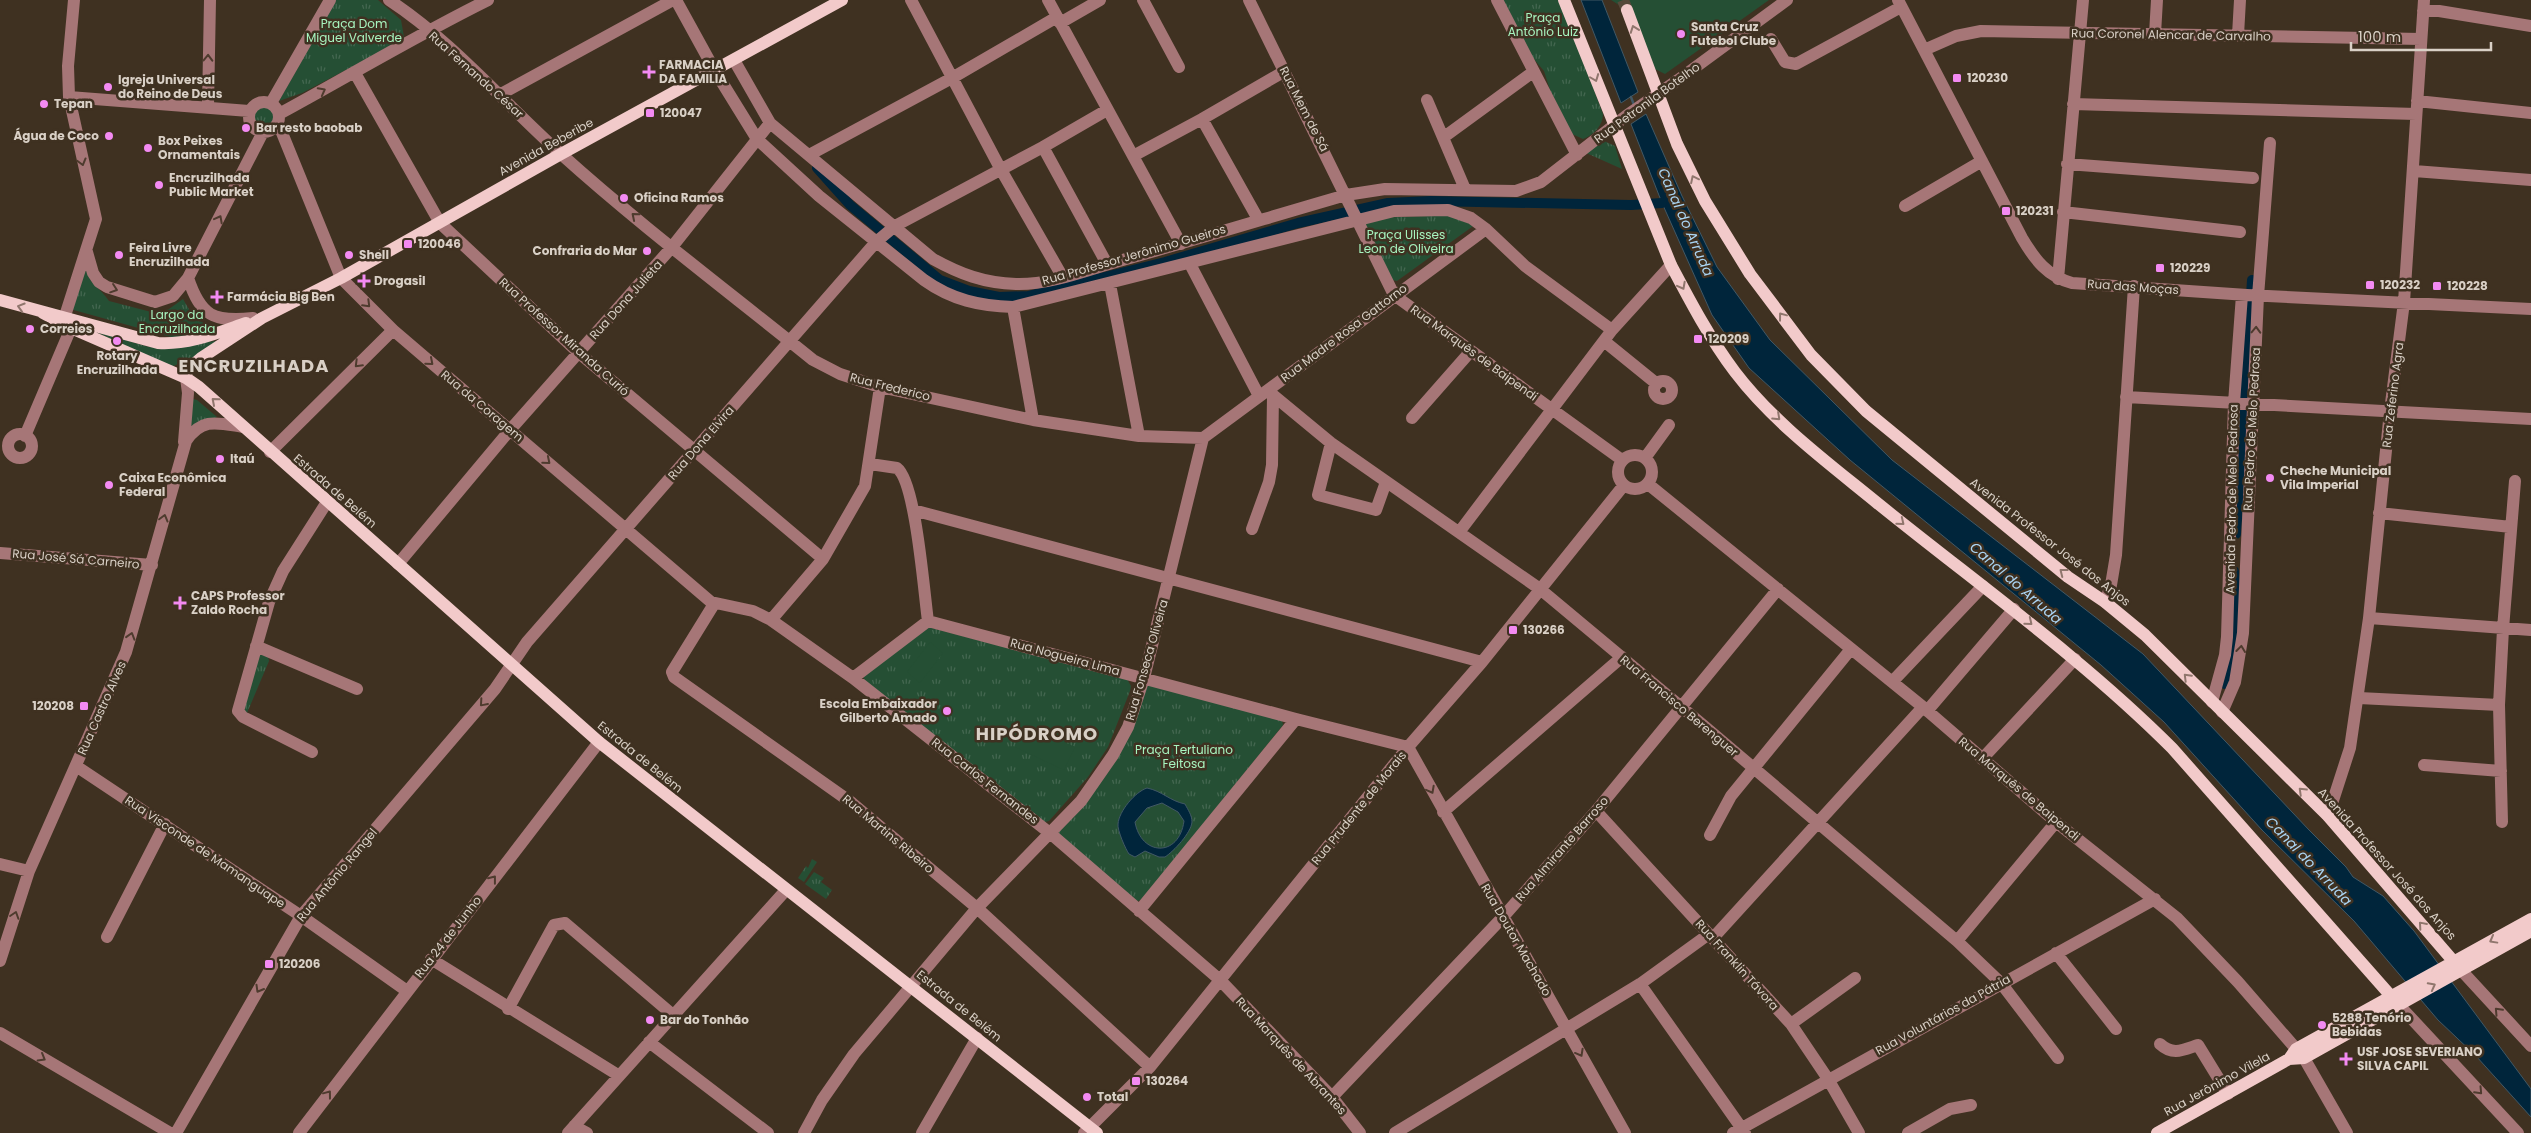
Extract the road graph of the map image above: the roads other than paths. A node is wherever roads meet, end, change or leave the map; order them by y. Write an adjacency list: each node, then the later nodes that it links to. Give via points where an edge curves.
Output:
1 (74, 0): 42 (street)
2 (210, 0): 47 (street, one-way to 2)
3 (330, 0): 45 (street)
4 (389, 0): 23 (street, Rua Fernando César)
5 (488, 0): 26 (street)
6 (674, 0): 36 (street, Rua Professor Jerônimo Gueiros); 41 (street)
7 (911, 0): 40 (street)
8 (1048, 0): 24 (street)
9 (1100, 0): 24 (street)
10 (1143, 0): 35 (street)
11 (1249, 0): 37 (street, Rua Mem de Sá)
12 (1497, 0): 38 (street)
13 (1564, 0): 54 (main road, one-way to 54)
14 (1787, 0): 43 (street, Rua Petronila Botelho)
15 (2083, 0): 27 (street)
16 (2157, 0): 28 (street)
17 (2240, 0): 29 (street)
18 (837, 1): 34 (main road, Avenida Beberibe)
19 (1899, 3): 30 (street, via 1796,64 1786,62); 33 (street)
20 (2424, 6): 21 (street); 31 (street, Rua Zeferino Agra)
21 (2439, 6): 25 (street)
22 (1627, 10): 43 (main road, Avenida Professor José dos Anjos, one-way to 22)
23 (411, 17): 26 (street, Rua Fernando César); 32 (street)
24 (1058, 20): 40 (street); 49 (street)
25 (2531, 26)
26 (427, 30): 32 (street); 41 (street, Rua Fernando César)
27 (2080, 34): 28 (street, Rua Coronel Alencar de Carvalho); 33 (street, Rua Coronel Alencar de Carvalho, via 1981,31 1956,36); 46 (street)
28 (2155, 34): 29 (street, Rua Coronel Alencar de Carvalho)
29 (2238, 35): 31 (street, Rua Coronel Alencar de Carvalho)
30 (1772, 39)
31 (2421, 39): 48 (street, Rua Zeferino Agra)
32 (410, 40): 39 (street)
33 (1924, 50): 65 (street)
34 (734, 60): 36 (main road, Avenida Beberibe); 55 (street, Rua Professor Jerônimo Gueiros)
35 (1179, 67)
36 (715, 71): 55 (street, Rua Professor Jerônimo Gueiros); 60 (main road, Avenida Beberibe)
37 (1285, 71): 53 (street); 74 (street, Rua Mem de Sá)
38 (1533, 72): 57 (street); 62 (street)
39 (355, 73): 52 (street, one-way to 39); 77 (street, Rua Professor Miranda Curió)
40 (952, 78): 61 (street); 67 (street)
41 (500, 95): 60 (street, Rua Fernando César)
42 (68, 97): 47 (street); 83 (street, one-way to 83, via 94,204 96,225)
43 (1654, 97): 54 (street, Rua Petronila Botelho); 150 (main road, Avenida Professor José dos Anjos, one-way to 43, via 2068,577 1866,411 1811,355 1750,274 1705,201)
44 (1427, 100): 57 (street)
45 (271, 103): 50 (street, via 261,101); 52 (street)
46 (2073, 104): 48 (street); 66 (street)
47 (208, 106): 50 (street)
48 (2417, 108): 51 (street); 68 (street, Rua Zeferino Agra)
49 (1107, 110): 59 (street); 63 (street)
50 (249, 111): 56 (street, via 251,125)
51 (2531, 113)
52 (278, 118): 56 (street, via 272,130); 64 (street)
53 (1202, 119): 63 (street); 76 (street)
54 (1614, 126): 62 (street, Rua Petronila Botelho); 86 (main road)
55 (764, 131): 61 (street, Rua Professor Jerônimo Gueiros); 80 (street, Rua Professor Jerônimo Gueiros, via 819,196); 82 (street, Rua Dona Julieta)
56 (264, 132): 64 (street); 88 (street, one-way to 56)
57 (1444, 137): 72 (street)
58 (2270, 143): 93 (street, Rua Pedro de Melo Pedrosa)
59 (1043, 147): 67 (street); 84 (street)
60 (561, 154): 77 (main road, Avenida Beberibe); 82 (street, Rua Frederico, one-way to 60)
61 (809, 155): 80 (street, Rua Professor Jerônimo Gueiros)
62 (1577, 155): 71 (street, Rua Petronila Botelho)
63 (1133, 156): 81 (street)
64 (291, 157): 89 (street)
65 (1982, 161): 73 (street); 90 (street, via 2033,257)
66 (2067, 164): 69 (street); 75 (street)
67 (1000, 168): 80 (street); 87 (street)
68 (2414, 171): 70 (street); 96 (street, Rua Zeferino Agra)
69 (2253, 178)
70 (2531, 180)
71 (1530, 187): 72 (street, Rua Professor Jerônimo Gueiros, via 1516,191)
72 (1465, 188): 74 (street, Rua Professor Jerônimo Gueiros, via 1385,189)
73 (1905, 206)
74 (1351, 209): 76 (street, Rua Professor Jerônimo Gueiros); 78 (street, Rua Professor Jerônimo Gueiros, via 1448,210 1462,214); 85 (street, Rua Professor Jerônimo Gueiros); 94 (street, Rua Marquês de Baipendi)
75 (2063, 212): 79 (street); 90 (street)
76 (1258, 219): 81 (street, Rua Professor Jerônimo Gueiros)
77 (440, 223): 89 (main road, Avenida Beberibe); 106 (street, Rua Professor Miranda Curió)
78 (1486, 229): 94 (street, Rua Madre Rosa Gattorno); 102 (street, Rua Professor Jerônimo Gueiros, via 1525,266)
79 (2240, 232)
80 (885, 235): 87 (street, Rua Professor Jerônimo Gueiros, via 962,274 992,282 1042,282); 97 (street, Rua Professor Jerônimo Gueiros, via 940,291 983,306); 104 (street, Rua Dona Elvira)
81 (1181, 244): 84 (street, Rua Professor Jerônimo Gueiros)
82 (672, 247): 104 (street, Rua Frederico); 106 (street, Rua Dona Julieta)
83 (87, 252): 88 (street, one-way to 88, via 99,282 155,302 173,296); 100 (street)
84 (1107, 264): 87 (street, Rua Professor Jerônimo Gueiros)
85 (1190, 264): 91 (street, Rua Professor Jerônimo Gueiros); 110 (street)
86 (1671, 265): 102 (street); 147 (main road, one-way to 147, via 1712,338 1736,373 1771,411 1818,454)
87 (1062, 276)
88 (188, 278): 99 (street, via 197,299 212,315 228,321)
89 (341, 278): 99 (main road, Avenida Beberibe); 101 (street, Rua da Coragem, one-way to 101)
90 (2058, 279): 92 (street, Rua das Moças, via 2072,283)
91 (1110, 284): 97 (street, Rua Professor Jerônimo Gueiros); 122 (street)
92 (2134, 286): 93 (street, Rua das Moças); 111 (street)
93 (2252, 293): 96 (street, Rua das Moças); 112 (street, Avenida Pedro de Melo Pedrosa); 112 (street, Rua Pedro de Melo Pedrosa, one-way to 93)
94 (1394, 295): 105 (street, Rua Marquês de Baipendi); 110 (street, Rua Madre Rosa Gattorno)
95 (0, 300): 100 (main road, one-way to 95)
96 (2404, 302): 98 (street, Rua das Moças); 114 (street, Rua Zeferino Agra)
97 (1013, 307): 117 (street)
98 (2531, 309)
99 (262, 318): 100 (main road, Avenida Beberibe, via 194,341 172,344); 107 (main road, Avenida Beberibe, via 201,358 187,370)
100 (68, 324): 107 (main road, Estrada de Belém); 121 (street)
101 (393, 330): 120 (street, Rua da Coragem, one-way to 120); 127 (street, one-way to 127)
102 (1612, 330): 103 (street)
103 (1604, 341): 108 (street); 113 (street)
104 (790, 342): 109 (street, Rua Frederico, via 828,368); 126 (street, Rua Dona Elvira)
105 (1470, 352): 113 (street, Rua Marquês de Baipendi); 115 (street)
106 (579, 353): 120 (street, Rua Dona Julieta); 126 (street, Rua Professor Miranda Curió)
107 (186, 378): 119 (main road, Estrada de Belém, one-way to 107); 125 (street, Rua Castro Alves)
108 (1656, 384)
109 (880, 387): 117 (street, Rua Frederico); 130 (street)
110 (1267, 394): 123 (street, Rua Madre Rosa Gattorno); 124 (street, Rua Francisco Berenguer); 140 (street, via 1272,465 1270,482)
111 (2126, 397): 112 (street); 150 (street, via 2116,555)
112 (2244, 403): 114 (street); 169 (street, Avenida Pedro de Melo Pedrosa, via 2225,656); 173 (street, Rua Pedro de Melo Pedrosa, one-way to 112, via 2230,695 2240,655)
113 (1551, 409): 129 (street, Rua Marquês de Baipendi); 141 (street)
114 (2390, 411): 116 (street); 137 (street, Rua Zeferino Agra)
115 (1412, 418)
116 (2531, 419)
117 (1033, 420): 122 (street, Rua Frederico)
118 (1669, 425): 128 (street)
119 (243, 427): 125 (street, Rua Castro Alves, via 220,423 202,425 191,434); 127 (main road, Estrada de Belém)
120 (510, 430): 139 (street, Rua da Coragem, one-way to 139); 144 (street, Rua Dona Julieta)
121 (25, 436)
122 (1139, 436): 123 (street, Rua Frederico)
123 (1203, 438): 146 (street, Rua Fonseca Oliveira)
124 (1331, 443): 132 (street, Rua Francisco Berenguer); 132 (street, via 1318,495 1376,510)
125 (184, 447): 145 (street, Rua Castro Alves, one-way to 125)
126 (694, 451): 139 (street, Rua Dona Elvira); 143 (street, Rua Professor Miranda Curió)
127 (270, 452): 135 (main road, Estrada de Belém)
128 (1645, 458): 129 (street, via 1633,455); 133 (street, via 1652,470)
129 (1622, 460): 134 (street, via 1618,470)
130 (870, 464): 136 (street, via 901,470); 143 (street, via 865,486)
131 (2515, 481): 138 (street)
132 (1386, 482): 141 (street, Rua Francisco Berenguer)
133 (1648, 484): 134 (street, via 1639,489); 149 (street, Rua Marquês de Baipendi)
134 (1624, 486): 148 (street, Rua Prudente de Morais)
135 (327, 502): 144 (main road, Estrada de Belém); 158 (street, via 283,571 269,602)
136 (913, 510): 146 (street); 155 (street)
137 (2379, 513): 138 (street); 153 (street, Rua Zeferino Agra)
138 (2511, 527): 156 (street)
139 (627, 529): 151 (street, Rua da Coragem); 163 (street, Rua Dona Elvira)
140 (1252, 529)
141 (1460, 531): 148 (street, Rua Francisco Berenguer)
142 (0, 553): 145 (street, Rua José Sá Carneiro)
143 (823, 559): 154 (street)
144 (398, 564): 163 (main road, Estrada de Belém)
145 (152, 565): 180 (street, Rua Castro Alves, one-way to 145, via 126,652)
146 (1170, 578): 162 (street); 165 (street, Rua Fonseca Oliveira)
147 (1983, 586): 152 (main road); 166 (street)
148 (1540, 589): 160 (street, Rua Francisco Berenguer); 162 (street, Rua Prudente de Morais)
149 (1778, 589): 159 (street, Rua Marquês de Baipendi); 171 (street, Rua Almirante Barroso)
150 (2105, 602): 169 (main road, Avenida Professor José dos Anjos, one-way to 150, via 2145,635)
151 (714, 604): 154 (street, Rua Carlos Fernandes, via 753,611); 196 (street, Rua Martins Ribeiro, via 672,672 674,676 852,803)
152 (2014, 609): 161 (main road, one-way to 161); 172 (street)
153 (2369, 618): 156 (street); 168 (street, Rua Zeferino Agra)
154 (771, 620): 164 (street, Rua Carlos Fernandes)
155 (928, 622): 164 (street); 165 (street, Rua Nogueira Lima)
156 (2502, 629): 157 (street); 170 (street)
157 (2531, 630)
158 (256, 646): 167 (street); 177 (street, via 238,711 243,717)
159 (1851, 649): 166 (street, Rua Marquês de Baipendi); 181 (street)
160 (1622, 657): 171 (street, Rua Francisco Berenguer); 184 (street)
161 (2074, 658): 178 (street); 215 (main road, via 2134,709 2172,748)
162 (1482, 662): 176 (street, Rua Prudente de Morais)
163 (512, 664): 175 (main road, Estrada de Belém); 198 (street, Rua Antônio Rangel, one-way to 198, via 495,689)
164 (853, 678): 190 (street, Rua Carlos Fernandes)
165 (1144, 678): 174 (street, Rua Nogueira Lima); 190 (street, Rua Fonseca Oliveira, via 1128,727 1113,755 1081,801)
166 (1892, 682): 172 (street, Rua Marquês de Baipendi)
167 (358, 689)
168 (2359, 698): 170 (street); 185 (street, Rua Zeferino Agra, via 2350,748)
169 (2212, 702): 173 (main road, Avenida Professor José dos Anjos)
170 (2499, 705): 182 (street)
171 (1682, 708): 181 (street, Rua Francisco Berenguer); 183 (street, Rua Almirante Barroso)
172 (1925, 709): 178 (street, Rua Marquês de Baipendi); 189 (street)
173 (2222, 712): 185 (main road, Avenida Professor José dos Anjos, one-way to 173)
174 (1296, 719): 176 (street, Rua Nogueira Lima); 197 (street)
175 (599, 742): 194 (main road, Estrada de Belém); 206 (street, Rua 24 de Junho, one-way to 175)
176 (1408, 746): 184 (street, Rua Doutor Machado, one-way to 184); 210 (street, Rua Prudente de Morais)
177 (312, 752)
178 (1982, 759): 186 (street, Rua Marquês de Baipendi)
179 (2424, 765): 182 (street)
180 (76, 766): 188 (street, Rua Visconde de Mamanguape); 193 (street, Rua Castro Alves)
181 (1754, 769): 189 (street, Rua Francisco Berenguer); 191 (street, via 1731,796)
182 (2501, 771): 187 (street)
183 (1596, 811): 199 (street, Rua Almirante Barroso); 202 (street, Rua Franklin Távora)
184 (1443, 812): 199 (street, Rua Doutor Machado)
185 (2328, 816): 208 (main road, Avenida Professor José dos Anjos, one-way to 185)
186 (2056, 822): 195 (street, Rua Marquês de Baipendi); 204 (street)
187 (2502, 822)
188 (165, 824): 198 (street, Rua Visconde de Mamanguape); 203 (street)
189 (1818, 824): 202 (street); 204 (street, Rua Francisco Berenguer)
190 (1050, 834): 196 (street, Rua Fonseca Oliveira); 197 (street, Rua Carlos Fernandes)
191 (1710, 835)
192 (0, 864): 193 (street)
193 (29, 871): 207 (street, Rua Castro Alves, one-way to 193)
194 (786, 890): 213 (main road, Estrada de Belém); 217 (street)
195 (2155, 899): 205 (street, Rua Voluntários da Pátria); 226 (street, Rua Marquês de Baipendi, via 2202,944)
196 (977, 908): 213 (street, Rua Fonseca Oliveira); 228 (street, Rua Martins Ribeiro)
197 (1139, 911): 210 (street, Rua Carlos Fernandes)
198 (301, 916): 214 (street, Rua Visconde de Mamanguape); 238 (street, Rua Antônio Rangel, one-way to 238)
199 (1503, 917): 219 (street, Rua Doutor Machado); 232 (street, Rua Almirante Barroso)
200 (2531, 919): 208 (main road, one-way to 208)
201 (2531, 931): 208 (main road)
202 (1711, 936): 212 (street); 218 (street, Rua Franklin Távora)
203 (107, 938)
204 (1957, 941): 211 (street, Rua Francisco Berenguer)
205 (2056, 953): 211 (street, Rua Voluntários da Pátria); 220 (street)
206 (432, 959): 214 (street, Rua 24 de Junho); 216 (street)
207 (0, 961)
208 (2454, 968): 215 (main road, Rua Jerônimo Vilela); 225 (street, Avenida Professor José dos Anjos, one-way to 208)
209 (1855, 978): 218 (street)
210 (1220, 980): 228 (street, Rua Prudente de Morais); 232 (street, Rua Marquês de Abrantes)
211 (2001, 983): 227 (street, Rua Francisco Berenguer); 230 (street, Rua Voluntários da Pátria)
212 (1640, 984): 219 (street); 236 (street)
213 (912, 986): 222 (main road, Estrada de Belém); 242 (street, Rua Fonseca Oliveira, via 854,1054)
214 (407, 991): 239 (street, Rua 24 de Junho, one-way to 214)
215 (2394, 1000): 226 (main road, Rua Jerônimo Vilela); 251 (street, one-way to 251)
216 (508, 1009): 217 (street, via 554,925 565,923); 229 (street)
217 (673, 1015): 223 (street)
218 (1791, 1024): 230 (street, Rua Franklin Távora)
219 (1566, 1028): 245 (street); 246 (street, Rua Doutor Machado, one-way to 246)
220 (2116, 1029)
221 (0, 1033): 237 (street, one-way to 237)
222 (977, 1038): 235 (main road, Estrada de Belém); 243 (street)
223 (649, 1042): 229 (street); 241 (street)
224 (2160, 1044): 231 (street, via 2168,1051 2178,1052 2198,1045)
225 (2531, 1046)
226 (2296, 1056): 231 (main road, Rua Jerônimo Vilela); 250 (street, Rua Marquês de Baipendi)
227 (2058, 1058)
228 (1150, 1066): 235 (street, Rua Prudente de Morais)
229 (618, 1075): 234 (street)
230 (1828, 1079): 236 (street, Rua Voluntários da Pátria); 247 (street, Rua Franklin Távora)
231 (2228, 1094): 249 (main road, Rua Jerônimo Vilela)
232 (1332, 1097): 244 (street, Rua Marquês de Abrantes)
233 (1971, 1105): 248 (street, via 1950,1109)
234 (571, 1129): 240 (street)
235 (1090, 1131)
236 (1740, 1131)
237 (170, 1133)
238 (176, 1133)
239 (299, 1133)
240 (587, 1133)
241 (768, 1133)
242 (804, 1133)
243 (922, 1133)
244 (1360, 1133)
245 (1395, 1133)
246 (1625, 1133)
247 (1859, 1133)
248 (1908, 1133)
249 (2157, 1133)
250 (2347, 1133)
251 (2518, 1133)

